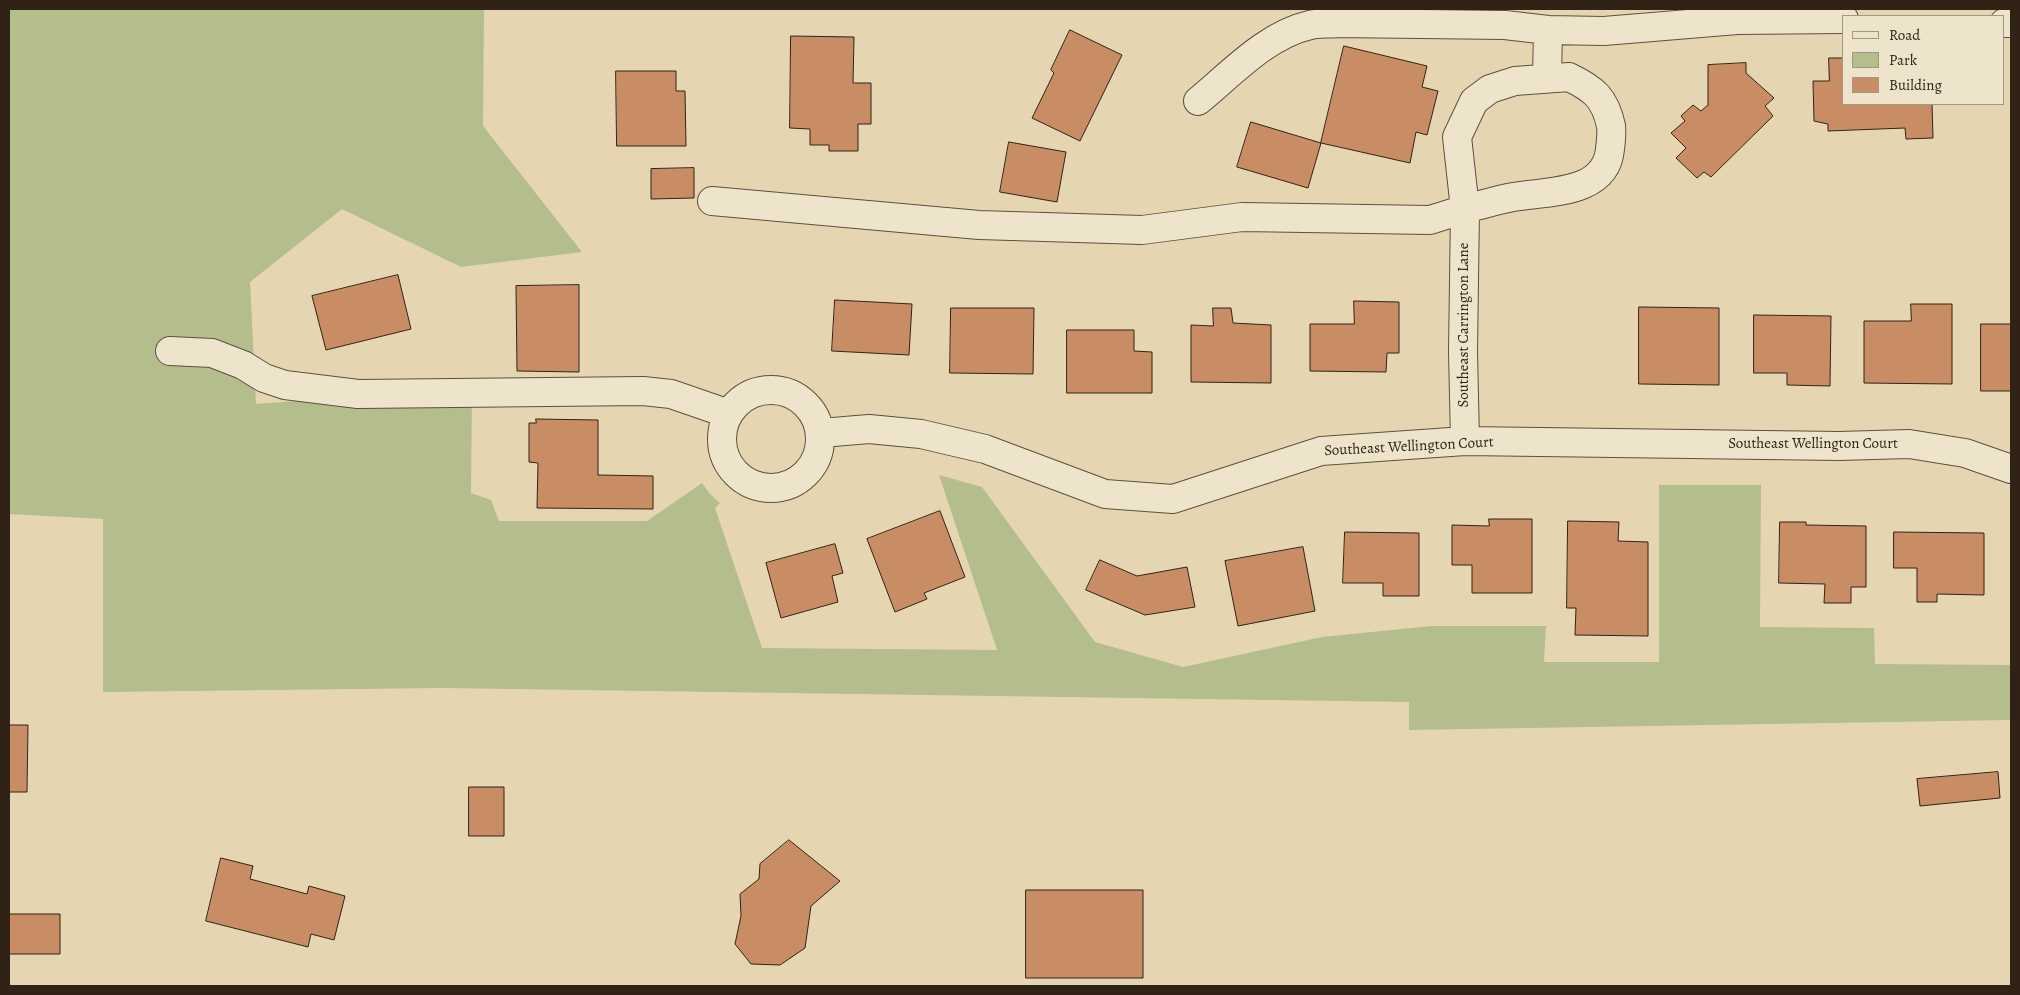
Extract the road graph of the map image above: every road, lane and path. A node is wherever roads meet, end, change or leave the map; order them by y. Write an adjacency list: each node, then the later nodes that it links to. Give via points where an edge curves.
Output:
1 (1842, 19): 2 (street, via 1737,20 1604,31)
2 (1548, 30): 3 (street); 4 (street, via 1505,25 1310,25 1282,35)
3 (1547, 78): 6 (street, Southeast Carrington Lane, via 1515,81 1490,89 1474,101 1457,137); 6 (street, Southeast Carrington Lane, via 1569,77 1589,86 1607,108 1612,131 1609,161 1596,178 1568,190 1513,197)
4 (1198, 101)
5 (712, 201): 6 (street, via 979,225 1142,230 1242,217 1430,220)
6 (1464, 209): 10 (street, Southeast Carrington Lane)
7 (170, 351): 8 (street, via 212,353 243,365 264,378 304,388 358,394 643,391 671,394)
8 (729, 414): 9 (street, via 745,397 762,391 780,390 800,399 814,413); 9 (street, via 723,427 722,444 727,461 743,480 767,489 788,486 812,468 820,451)
9 (820, 433): 10 (street, Southeast Wellington Court, via 869,429 921,434 985,449 1105,494 1173,499 1321,451)
10 (1464, 442): 11 (street, Southeast Wellington Court, via 1909,444 1965,453)
11 (2011, 468)

